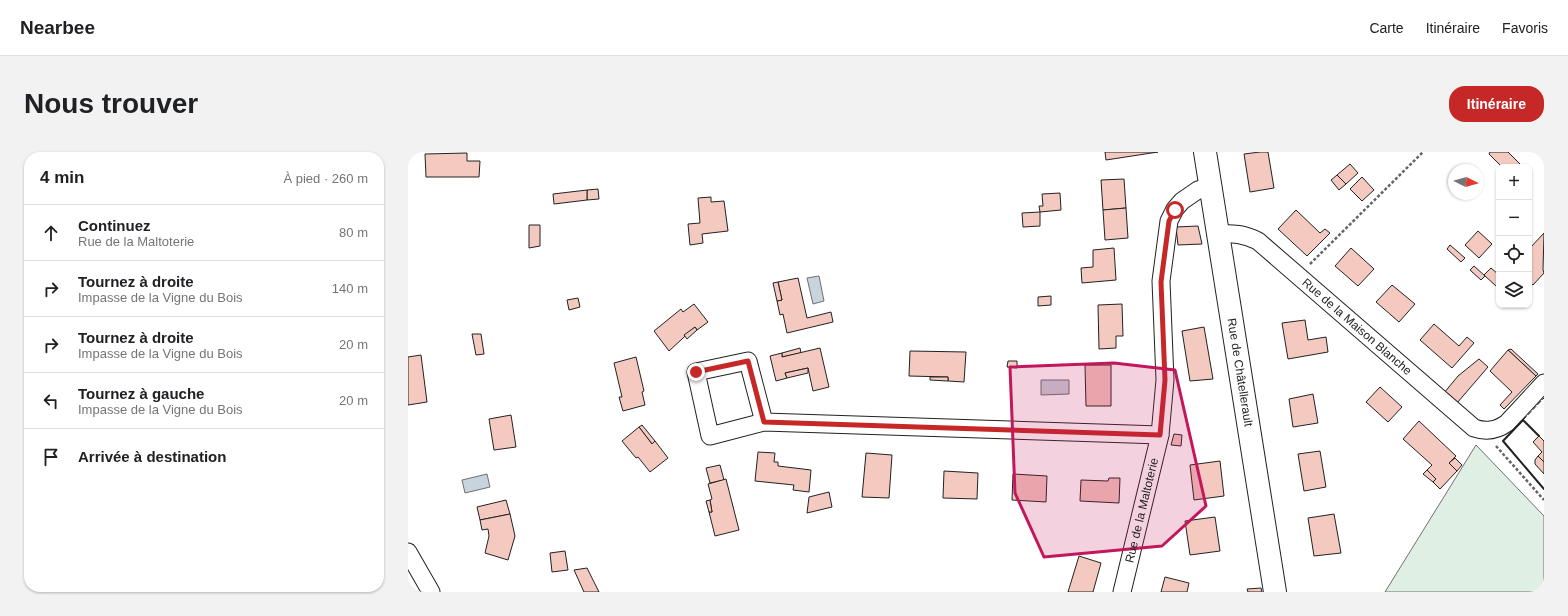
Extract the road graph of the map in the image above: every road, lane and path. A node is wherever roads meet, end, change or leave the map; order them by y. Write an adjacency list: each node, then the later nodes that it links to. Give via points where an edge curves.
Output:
1 (1205, 152): 3 (main road, Rue de Châtellerault)
2 (1423, 152): 5 (path)
3 (1210, 187): 4 (main road, Rue de Châtellerault); 9 (street, Rue de la Maltoterie, via 1198,190 1182,200 1169,221 1161,282 1165,380)
4 (1218, 234): 5 (street, Rue de la Maison Blanche, via 1247,235 1258,241); 14 (main road, Rue de Châtellerault)
5 (1298, 276): 8 (street, Rue de la Maison Blanche, via 1474,428)
6 (1544, 383): 8 (street, via 1507,423)
7 (764, 422): 7 (street, via 748,361 696,372 710,436); 9 (street)
8 (1492, 430): 10 (path, via 1496,448)
9 (1160, 435): 13 (street, Rue de la Maltoterie)
10 (1544, 500)
11 (408, 552): 12 (street)
12 (430, 592)
13 (1122, 592)
14 (1275, 592)

